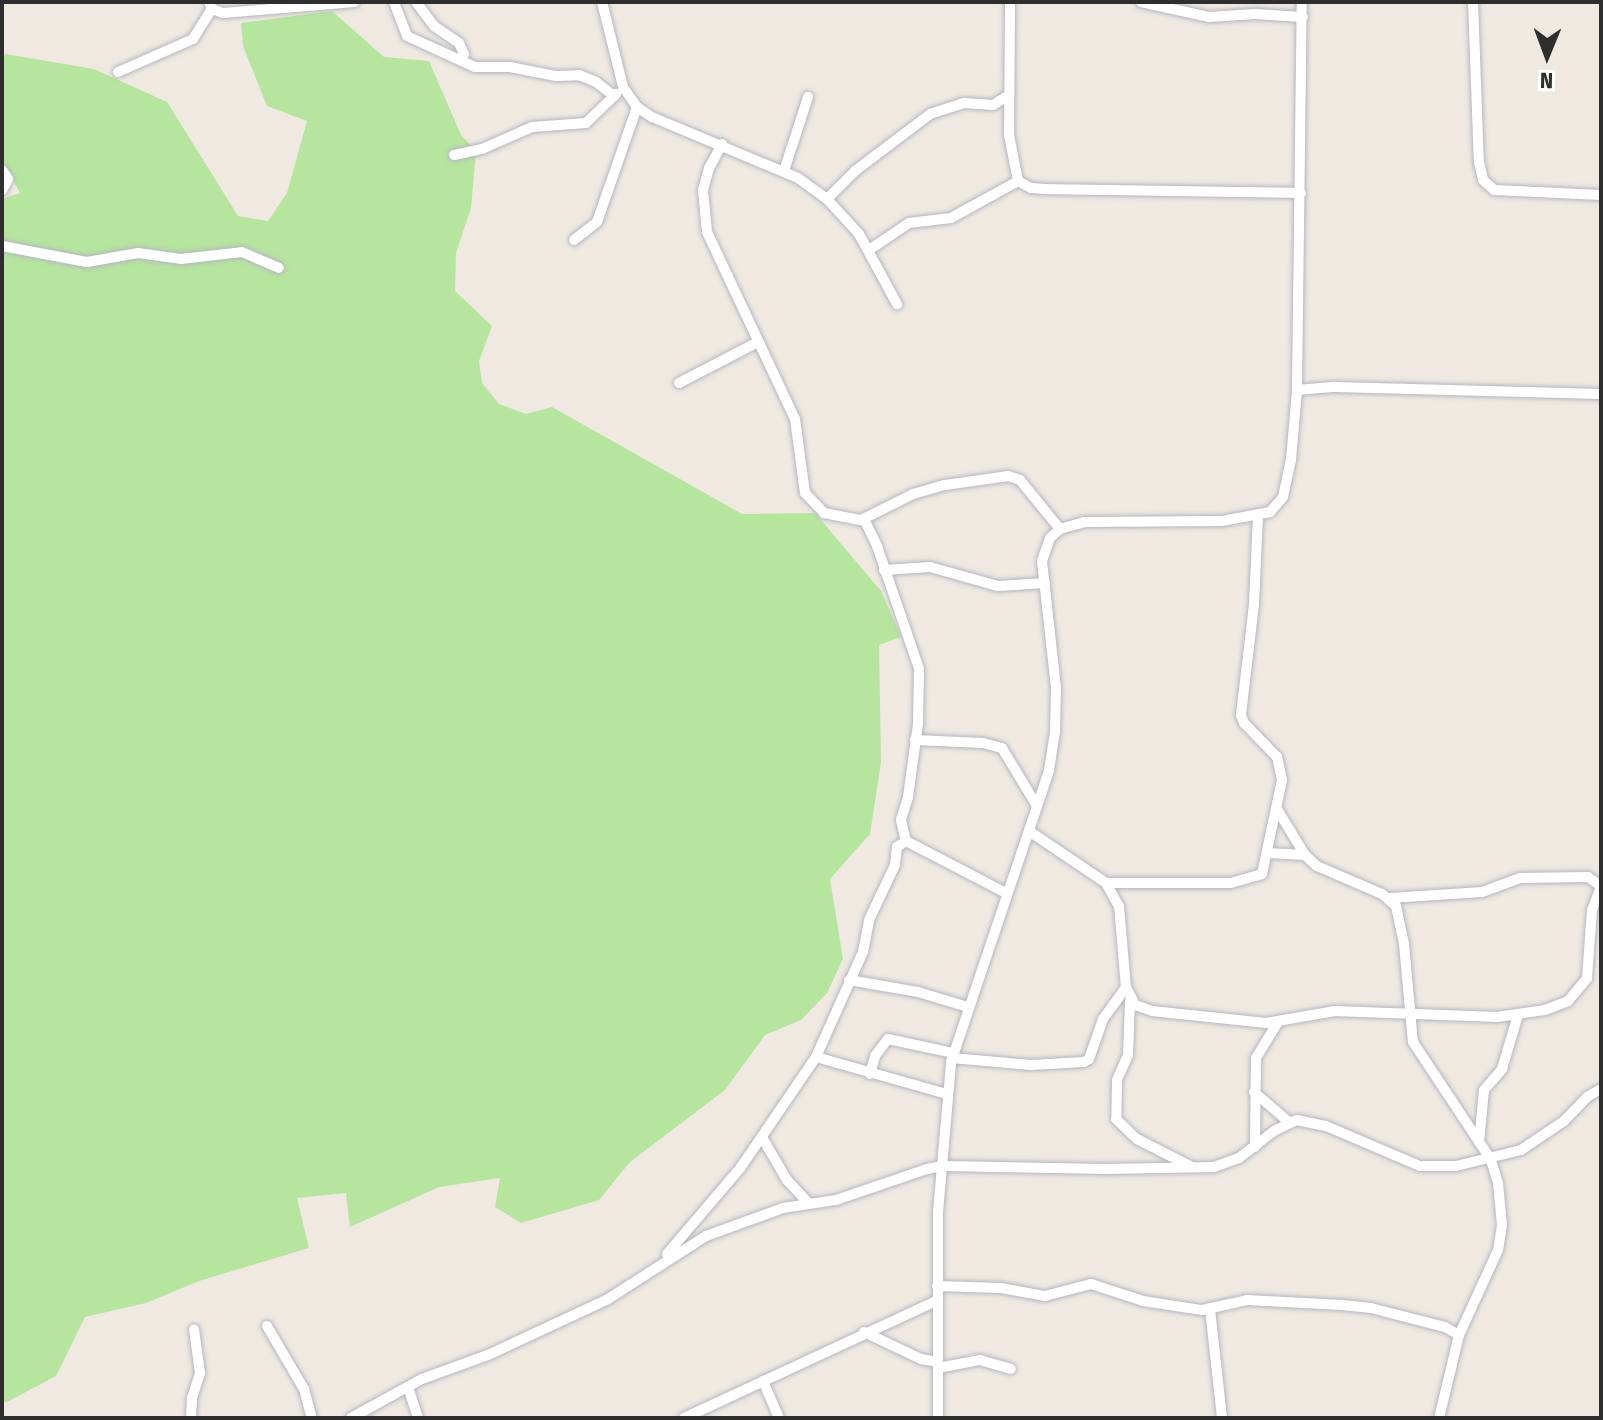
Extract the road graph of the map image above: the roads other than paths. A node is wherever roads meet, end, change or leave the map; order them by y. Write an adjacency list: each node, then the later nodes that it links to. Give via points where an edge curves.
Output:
1 (355, 2): 9 (street, via 223,13)
2 (394, 2): 11 (street, via 407,36)
3 (416, 2): 11 (street, via 434,26 462,47)
4 (602, 2): 13 (street)
5 (1010, 2): 14 (street)
6 (1141, 2): 10 (street, via 1209,17)
7 (1302, 2): 10 (street)
8 (1473, 2): 25 (street, via 1483,180 1494,190)
9 (211, 6): 12 (street, via 193,39)
10 (1303, 17): 24 (street)
11 (461, 60): 15 (street, via 485,70 510,67 579,75)
12 (118, 72)
13 (623, 87): 15 (street); 17 (street)
14 (1009, 95): 22 (street, via 1009,135); 26 (street, via 993,105 964,103 930,114)
15 (614, 96): 19 (street, via 586,123 532,127)
16 (808, 97): 21 (street)
17 (637, 107): 18 (street); 27 (street, via 601,215)
18 (722, 144): 21 (street); 32 (street, via 703,190 704,221)
19 (454, 155)
20 (2, 170): 23 (street, via 8,179)
21 (784, 171): 26 (street)
22 (1018, 181): 24 (street, via 1045,189); 29 (street, via 951,218 909,223)
23 (2, 191)
24 (1301, 193): 34 (street)
25 (1601, 195)
26 (827, 199): 29 (street)
27 (574, 240)
28 (2, 246): 30 (street, via 87,262 138,253 181,259 242,252)
29 (869, 250): 31 (street)
30 (279, 268)
31 (897, 304)
32 (758, 342): 33 (street); 37 (street, via 795,419 805,493 824,513)
33 (679, 383)
34 (1297, 390): 35 (street); 36 (street, via 1283,497 1270,512)
35 (1601, 394)
36 (1258, 516): 38 (street, via 1084,522); 43 (street, via 1241,715 1277,757 1282,780)
37 (863, 519): 38 (street, via 934,488 1008,476 1020,480); 39 (street)
38 (1060, 529): 40 (street, via 1050,538 1042,561)
39 (884, 570): 40 (street, via 930,567 998,586); 41 (street, via 919,669)
40 (1045, 583): 42 (street, via 1058,713)
41 (915, 740): 42 (street, via 1002,748); 45 (street, via 901,820)
42 (1037, 806): 44 (street)
43 (1277, 809): 46 (street); 47 (street)
44 (1029, 831): 48 (street); 50 (street)
45 (906, 841): 50 (street); 52 (street, via 897,847 895,865)
46 (1268, 853): 47 (street); 48 (street, via 1262,874 1252,880)
47 (1305, 855): 51 (street, via 1325,871)
48 (1106, 883): 53 (street, via 1119,906)
49 (1601, 886): 51 (street, via 1588,877 1520,878 1482,892); 57 (street, via 1592,910 1587,978 1568,1001)
50 (1006, 893): 55 (street)
51 (1390, 898): 56 (street, via 1402,929)
52 (849, 980): 55 (street); 60 (street)
53 (1126, 987): 54 (street); 59 (street, via 1103,1019 1084,1062 1031,1065)
54 (1130, 1001): 58 (street, via 1152,1011); 71 (street, via 1128,1055 1117,1080 1116,1119 1137,1139)
55 (968, 1007): 59 (street)
56 (1408, 1013): 57 (street); 58 (street, via 1335,1011); 67 (street, via 1420,1058)
57 (1518, 1015): 67 (street, via 1502,1069 1484,1090)
58 (1278, 1022): 63 (street, via 1258,1050)
59 (953, 1055): 61 (street, via 888,1039); 64 (street)
60 (816, 1057): 61 (street); 66 (street)
61 (870, 1074): 64 (street)
62 (1601, 1089): 69 (street, via 1539,1139)
63 (1254, 1092): 65 (street); 68 (street)
64 (947, 1094): 70 (street)
65 (1289, 1122): 68 (street); 69 (street, via 1326,1126 1420,1166)
66 (763, 1139): 72 (street, via 790,1185); 73 (street)
67 (1479, 1142): 69 (street)
68 (1255, 1147): 71 (street, via 1227,1164)
69 (1491, 1160): 80 (street, via 1501,1241)
70 (942, 1166): 71 (street); 72 (street); 74 (street)
71 (1191, 1167)
72 (809, 1204): 73 (street, via 706,1236)
73 (661, 1262): 84 (street, via 608,1299)
74 (937, 1286): 75 (street); 76 (street, via 1045,1296 1091,1284 1157,1304)
75 (938, 1300): 79 (street); 81 (street)
76 (1210, 1309): 80 (street, via 1247,1300 1342,1305 1445,1327); 93 (street)
77 (267, 1326): 87 (street, via 304,1389)
78 (194, 1329): 86 (street, via 200,1373)
79 (864, 1332): 81 (street); 83 (street)
80 (1459, 1335): 94 (street)
81 (938, 1365): 82 (street, via 980,1360); 92 (street)
82 (1011, 1369)
83 (763, 1381): 85 (street); 91 (street)
84 (408, 1387): 88 (street); 89 (street)
85 (706, 1413): 90 (street)
86 (191, 1418)
87 (312, 1418)
88 (351, 1418)
89 (418, 1418)
90 (684, 1418)
91 (779, 1418)
92 (938, 1418)
93 (1222, 1418)
94 (1439, 1418)

